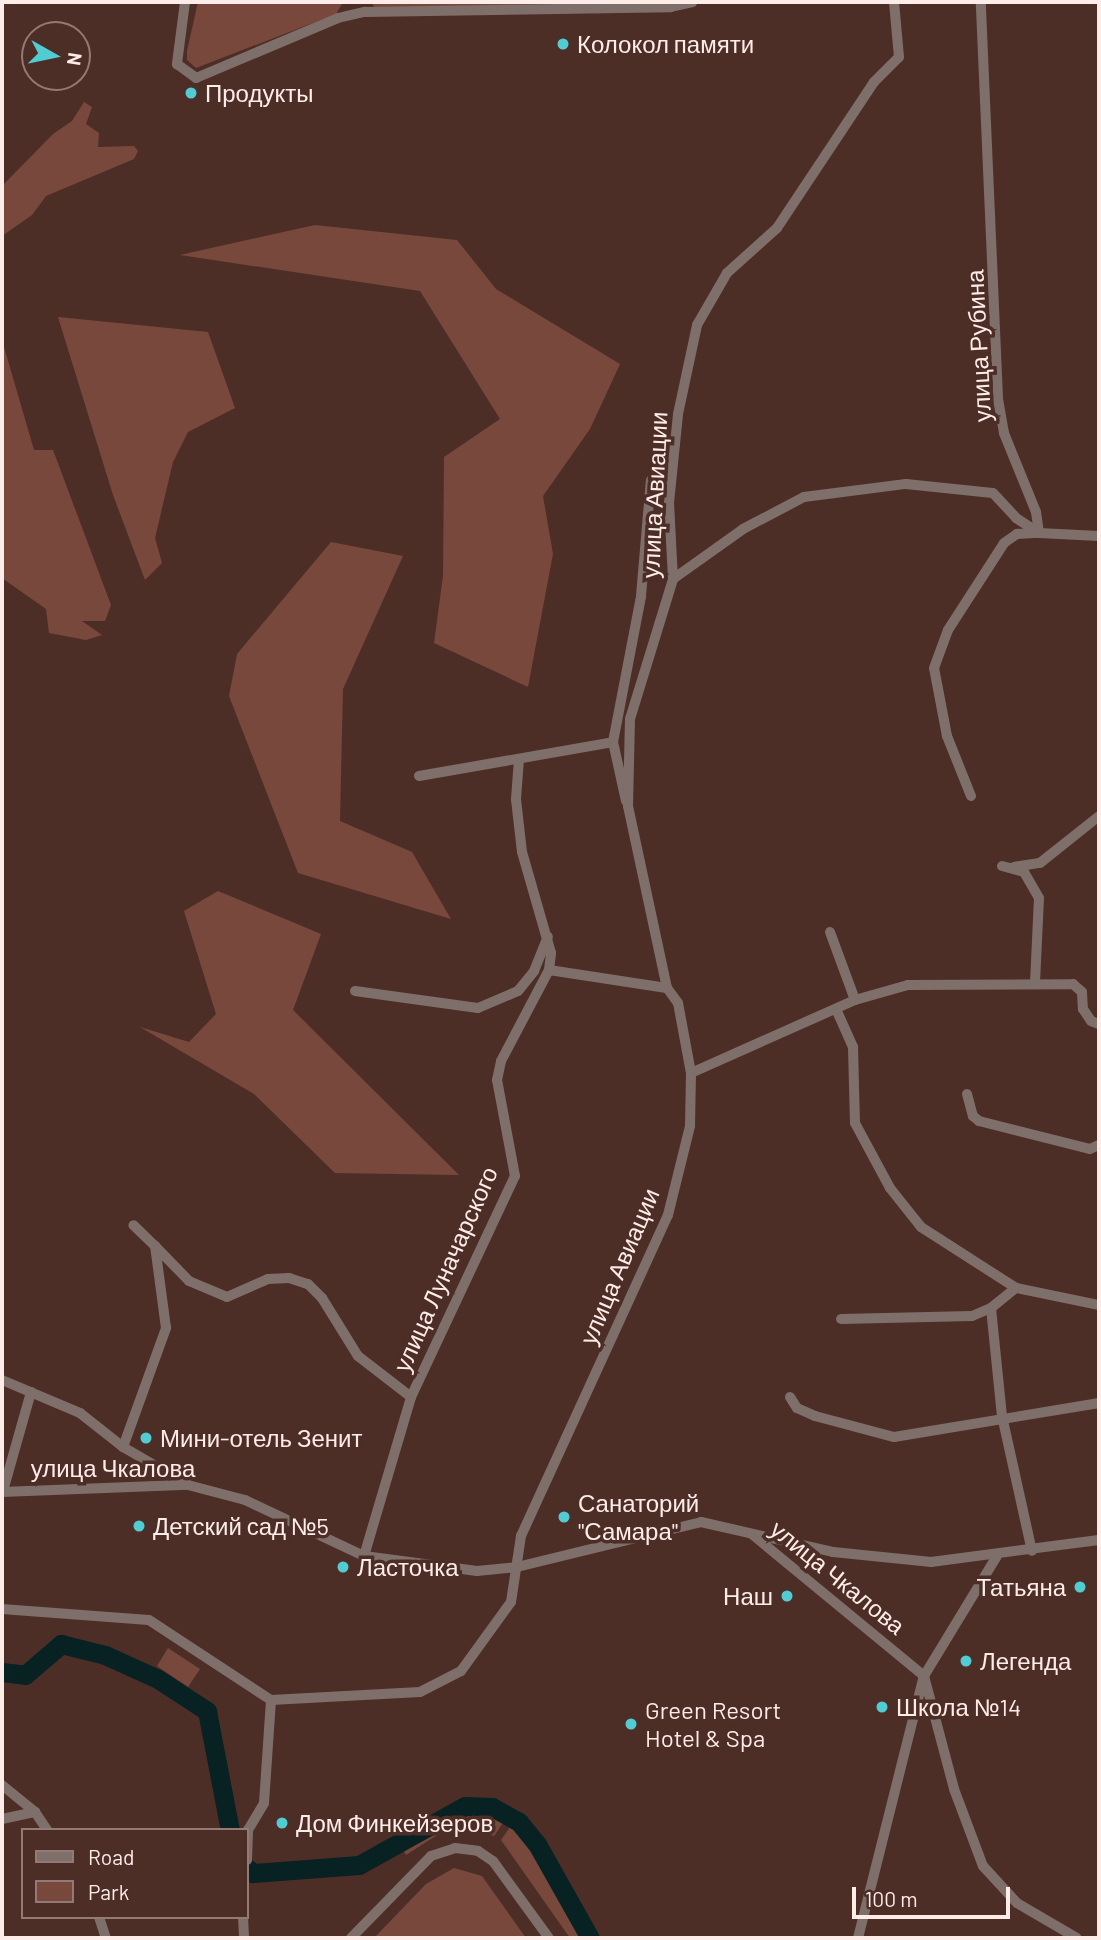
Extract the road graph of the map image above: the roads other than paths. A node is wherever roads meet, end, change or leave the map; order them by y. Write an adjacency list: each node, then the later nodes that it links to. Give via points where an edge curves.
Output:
1 (185, 2): 5 (street, via 177,64 196,78)
2 (692, 2): 5 (street, via 671,7)
3 (894, 2): 9 (street, улица Авиации, via 899,57 874,82 777,228 727,273 697,325 675,439 669,503)
4 (981, 2): 7 (street, улица Рубина, via 998,398 1004,433 1036,512)
5 (365, 7)
6 (651, 480): 10 (street, улица Авиации, via 641,596)
7 (1039, 533): 8 (street); 9 (street, via 1016,518 993,493 906,484 874,487 804,497 770,512); 13 (street, via 1017,534 1004,543 948,630 934,668 947,736)
8 (1099, 536)
9 (673, 579): 14 (street, улица Авиации, via 630,719)
10 (613, 743): 11 (street); 14 (street, улица Авиации, via 619,786)
11 (519, 759): 12 (street); 17 (street, улица Луначарского, via 516,799 522,852)
12 (419, 776)
13 (971, 796)
14 (628, 806): 20 (street, улица Авиации)
15 (1099, 816): 19 (street, via 1040,863 1008,867 1033,881 1039,898)
16 (830, 932): 22 (street)
17 (549, 934): 18 (street, улица Луначарского); 21 (street, via 534,971 518,991 478,1008)
18 (549, 970): 20 (street); 36 (street, улица Луначарского, via 501,1061 497,1080 514,1176)
19 (1035, 984): 22 (street, via 930,983); 24 (street, via 1079,987 1083,1009)
20 (667, 988): 25 (street, улица Авиации, via 678,1003)
21 (355, 991)
22 (855, 1000): 23 (street)
23 (836, 1009): 25 (street); 30 (street, via 853,1047 855,1124 890,1188 921,1227)
24 (1099, 1024)
25 (691, 1073): 48 (street, улица Авиации, via 690,1126 668,1215 521,1536)
26 (967, 1094): 27 (street, via 979,1121 1090,1149)
27 (1099, 1145)
28 (133, 1225): 29 (street)
29 (155, 1246): 36 (street, via 189,1280 227,1297 268,1279 289,1278 308,1284 358,1356); 40 (street, via 166,1328)
30 (1016, 1288): 31 (street); 32 (street)
31 (1099, 1305)
32 (991, 1308): 33 (street, via 972,1316); 39 (street)
33 (841, 1319)
34 (2, 1380): 35 (street)
35 (31, 1392): 40 (street, via 80,1413); 42 (street)
36 (411, 1397): 46 (street, улица Луначарского)
37 (790, 1397): 39 (street, via 797,1408 815,1416 894,1437)
38 (1099, 1403): 39 (street)
39 (1002, 1416): 45 (street)
40 (122, 1447): 41 (street)
41 (188, 1485): 42 (street, улица Чкалова); 46 (street, улица Чкалова, via 245,1500)
42 (3, 1491)
43 (751, 1533): 47 (street, via 887,1559 931,1562); 48 (street, улица Чкалова, via 720,1524 687,1523); 50 (street, улица Чкалова)
44 (1099, 1540): 45 (street)
45 (1032, 1551): 47 (street)
46 (364, 1556): 48 (street, улица Чкалова, via 477,1571)
47 (997, 1556): 50 (street)
48 (517, 1567): 51 (street, улица Авиации, via 511,1602 461,1671 419,1692)
49 (2, 1609): 51 (street, via 149,1620)
50 (925, 1675): 63 (street); 64 (street, via 954,1789 984,1866 1017,1903)
51 (271, 1700): 56 (street, via 264,1803 248,1830)
52 (2, 1784): 53 (street)
53 (35, 1811): 54 (street); 55 (street)
54 (2, 1819)
55 (46, 1828)
56 (248, 1857)
57 (100, 1919): 59 (street)
58 (243, 1919): 60 (street)
59 (106, 1938)
60 (244, 1938)
61 (351, 1938): 62 (street, via 431,1856 455,1848 478,1851 493,1861)
62 (549, 1938)
63 (858, 1938)
64 (1077, 1938)

